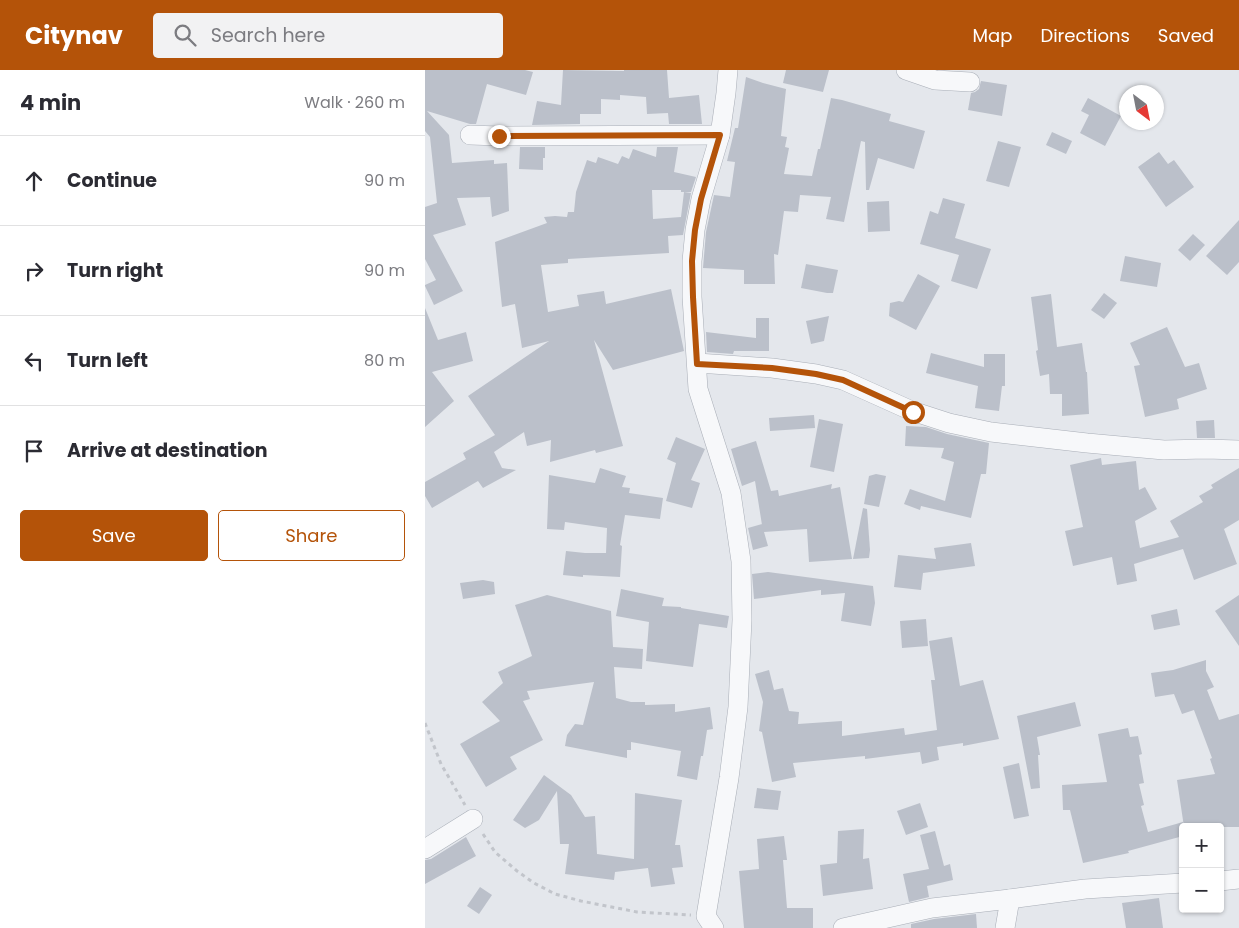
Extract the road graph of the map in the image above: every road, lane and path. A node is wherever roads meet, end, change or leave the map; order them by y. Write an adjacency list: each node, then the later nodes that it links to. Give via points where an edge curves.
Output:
1 (728, 70): 5 (street)
2 (907, 70): 3 (street, via 935,80)
3 (970, 82)
4 (470, 135): 5 (street)
5 (720, 135): 6 (street, via 695,230 692,261)
6 (697, 364): 7 (street, via 772,368 843,380 913,412 991,432 1164,450); 15 (street, via 698,389 731,493 741,561 743,620 738,707)
7 (1239, 450)
8 (425, 722): 9 (path, via 441,764)
9 (473, 819): 10 (street); 15 (path, via 495,852 534,883 555,894 637,912)
10 (425, 848)
11 (1239, 879): 12 (street)
12 (1224, 881)
13 (1179, 883): 14 (street, via 1085,888)
14 (1010, 899): 16 (street, via 932,908); 17 (street)
15 (710, 922)
16 (843, 928)
17 (1005, 928)

